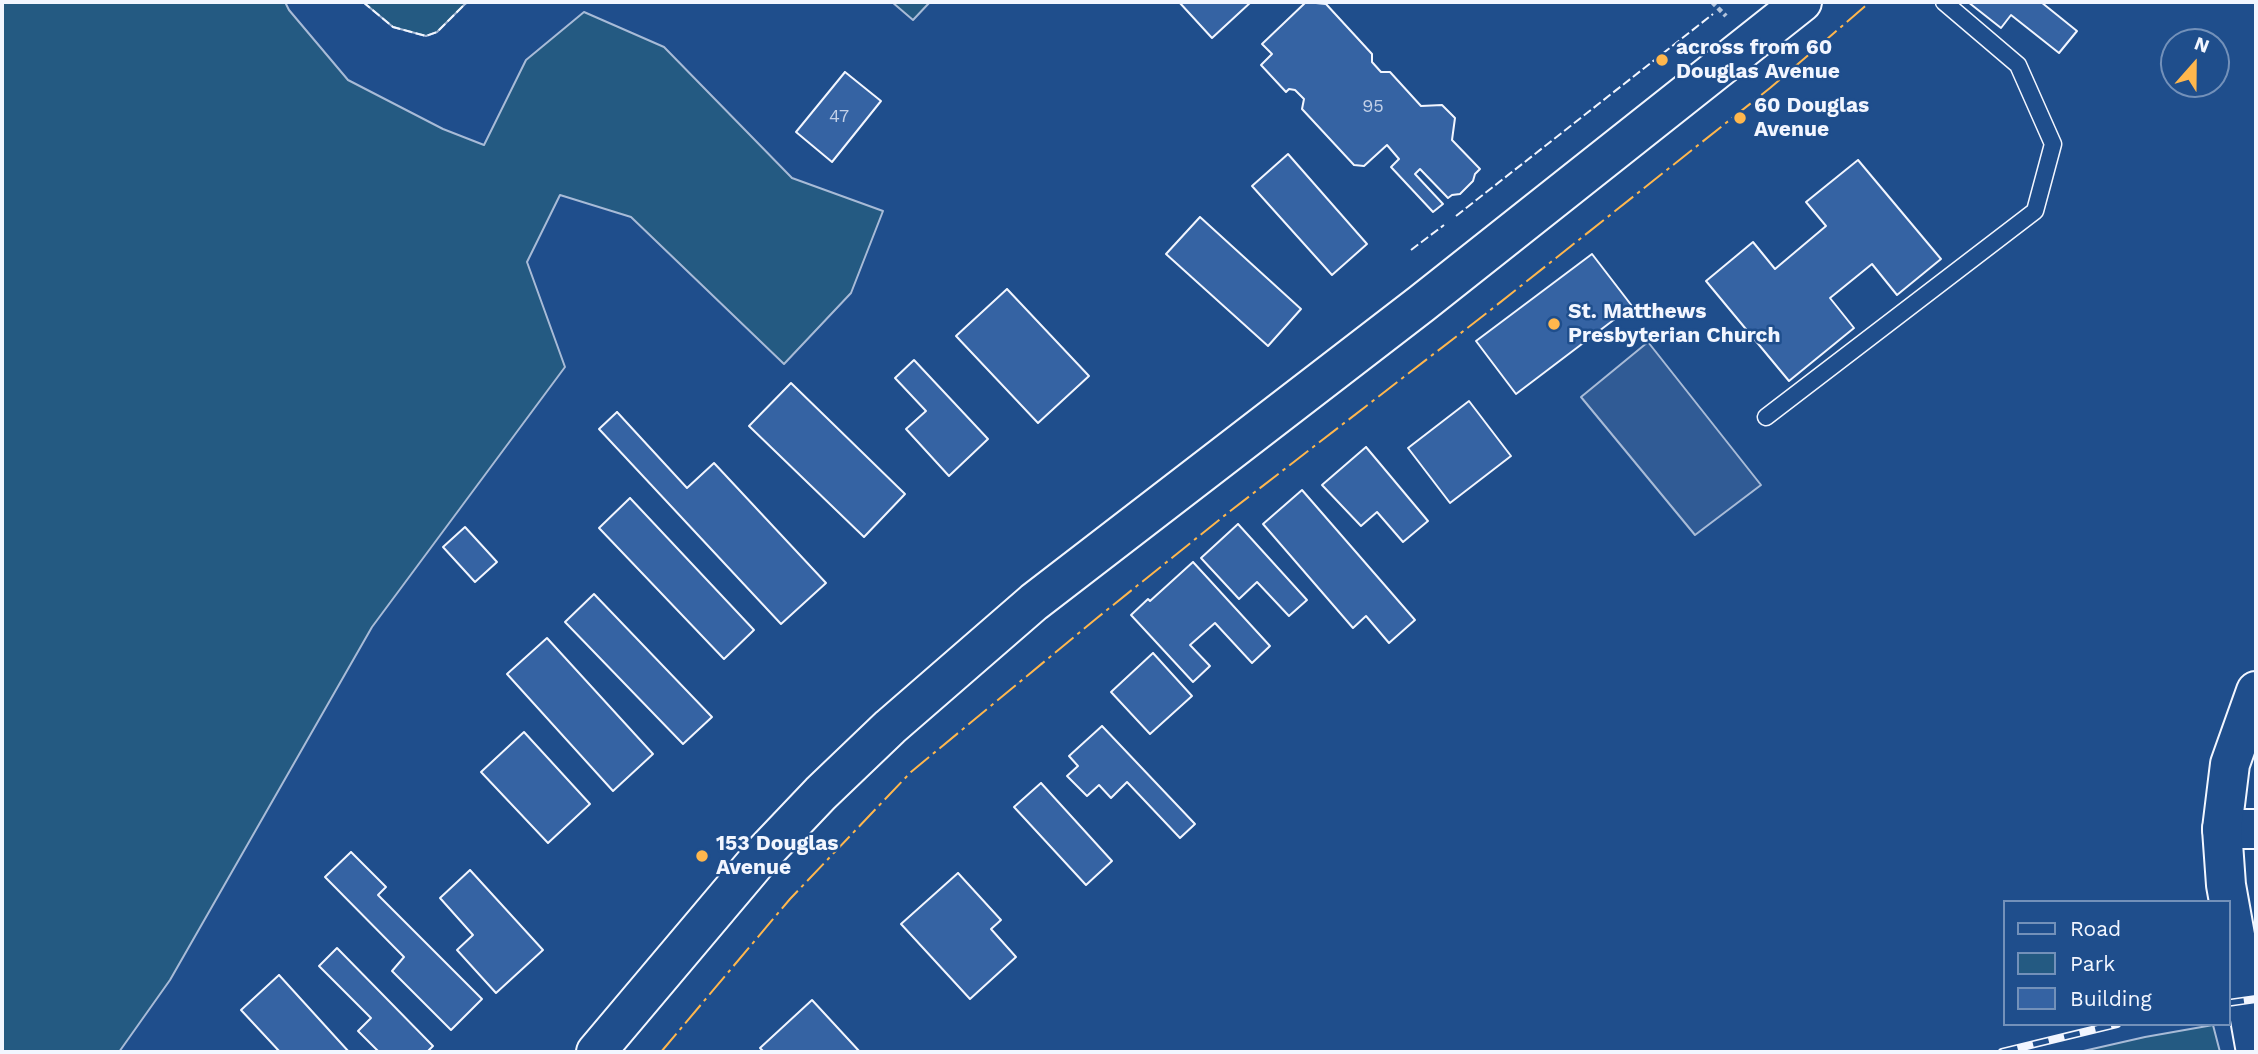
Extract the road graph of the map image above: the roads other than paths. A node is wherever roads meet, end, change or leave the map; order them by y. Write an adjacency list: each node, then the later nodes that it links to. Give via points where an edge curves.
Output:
1 (1802, 2): 8 (street, via 1034,602 890,727 763,854)
2 (1944, 2): 3 (lane, via 2018,65 2053,144 2035,211)
3 (1766, 417)
4 (2256, 691): 5 (street, via 2230,764)
5 (2239, 829): 6 (street, via 2226,886)
6 (2229, 900)
7 (2230, 908): 9 (street)
8 (596, 1052)
9 (2256, 1052)

